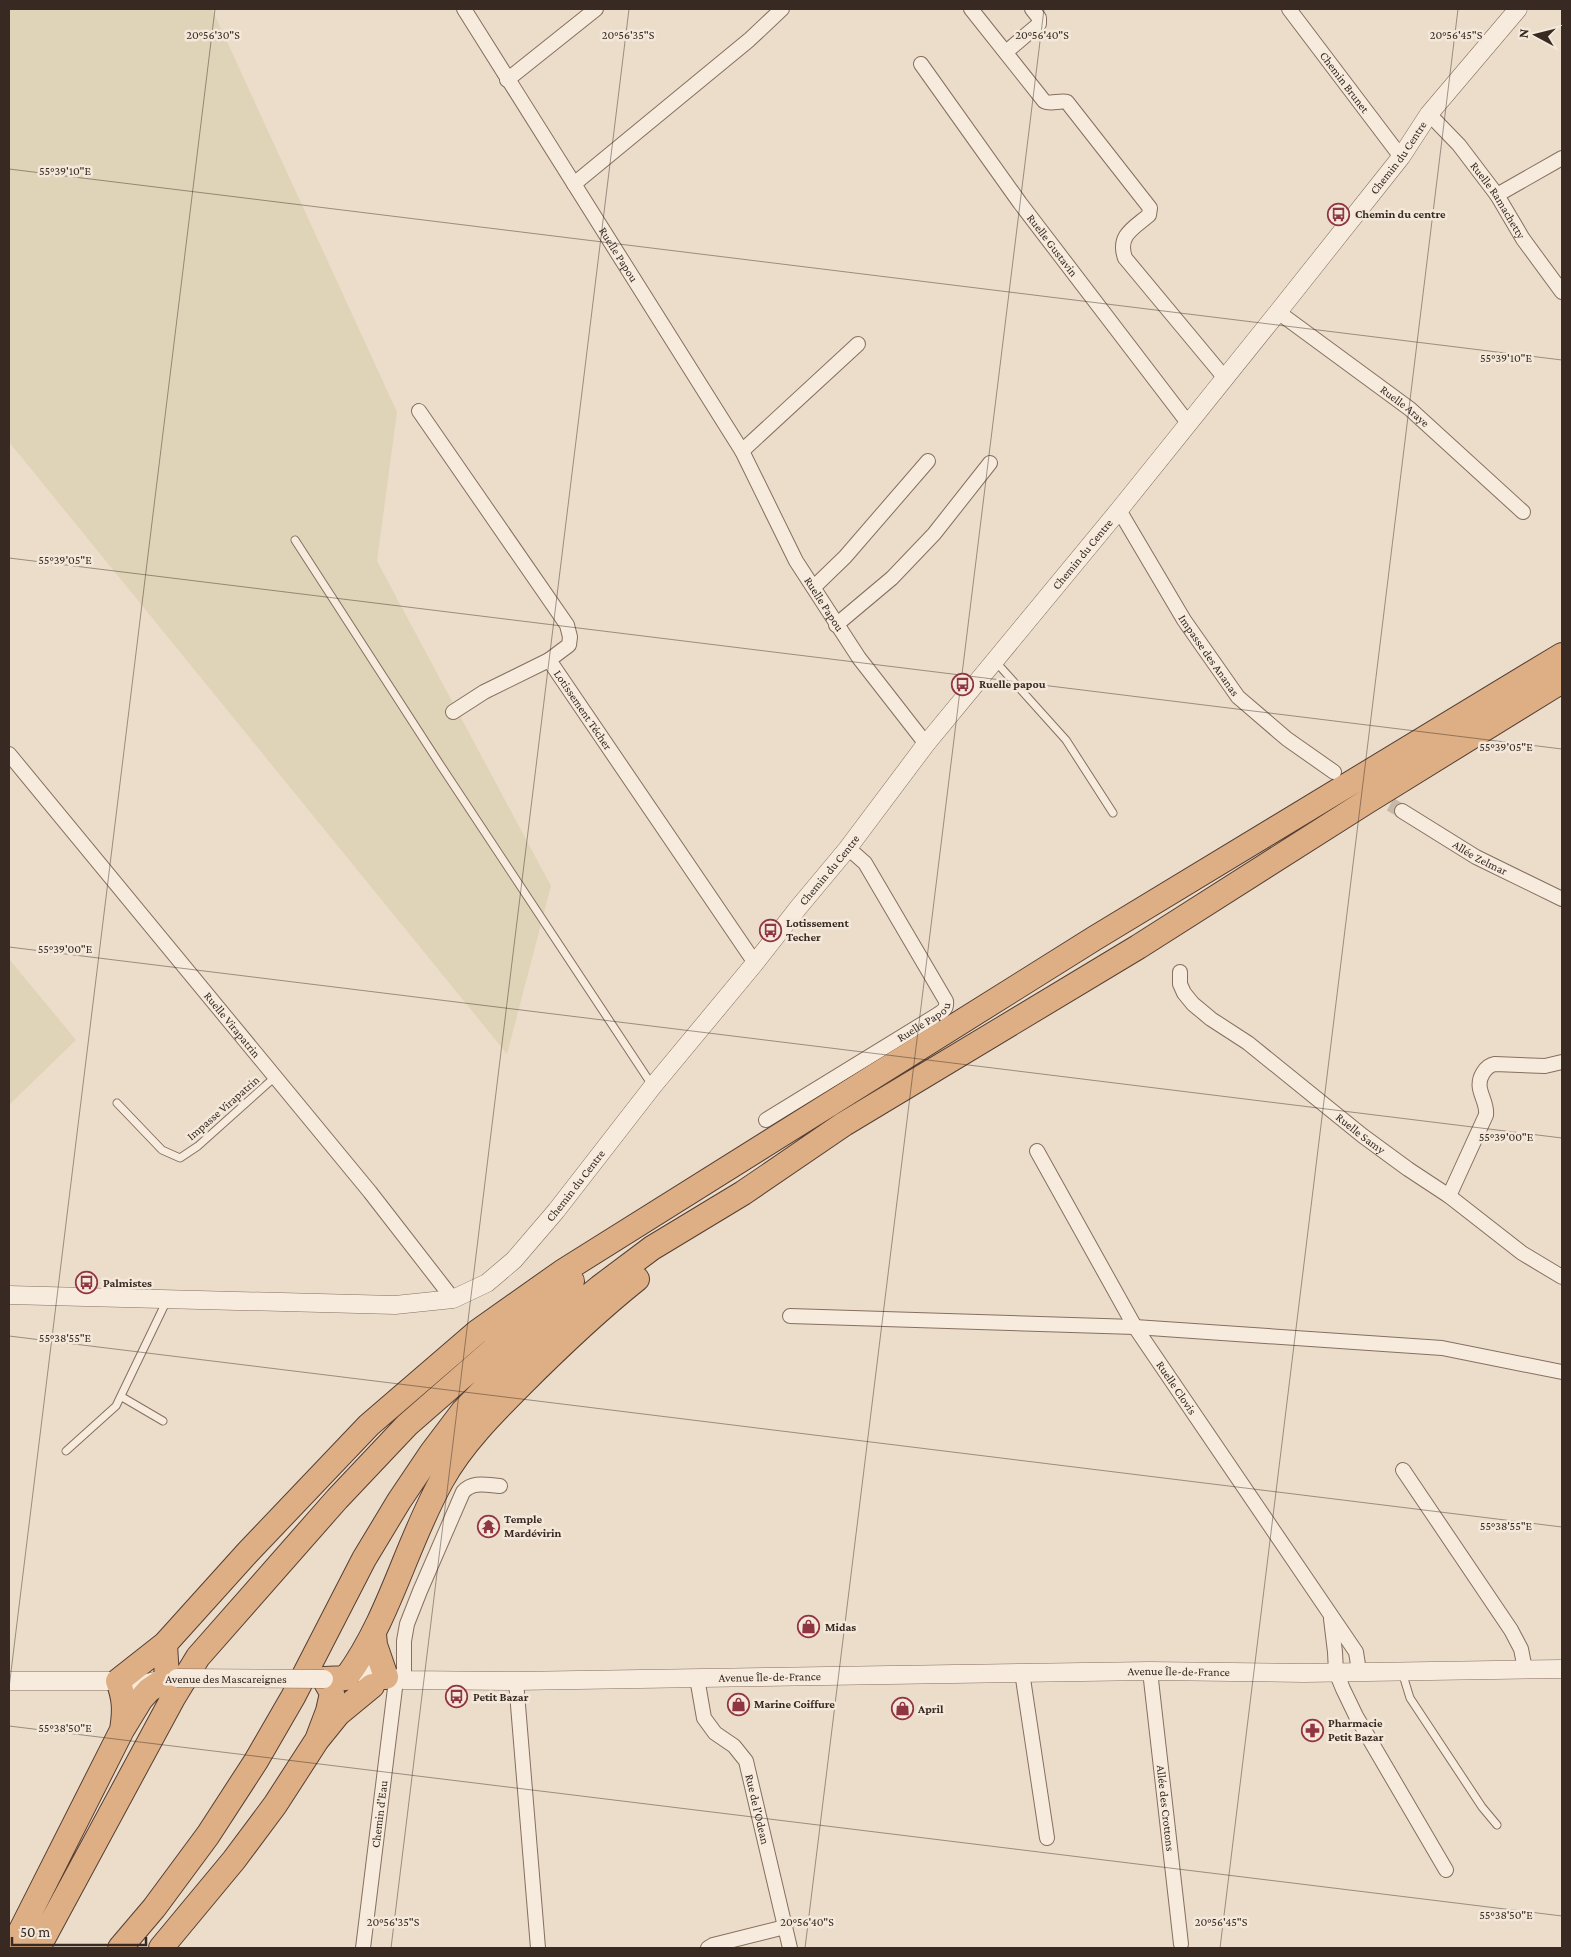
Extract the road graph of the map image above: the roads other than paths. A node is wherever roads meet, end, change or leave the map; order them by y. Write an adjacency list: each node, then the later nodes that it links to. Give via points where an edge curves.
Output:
1 (464, 9): 10 (street, Ruelle Papou)
2 (596, 9): 10 (street)
3 (782, 9): 14 (street)
4 (971, 9): 8 (street)
5 (1032, 9): 8 (street, via 1039,18 1039,24)
6 (1289, 9): 12 (street, Chemin Brunet)
7 (1518, 9): 11 (street, Chemin du Centre)
8 (1006, 52): 19 (street, via 1046,102 1067,102 1150,208 1149,215 1125,236 1121,248 1125,258)
9 (921, 64): 21 (street, Ruelle Gustavin, via 1020,203)
10 (507, 80): 14 (street, Ruelle Papou)
11 (1429, 114): 12 (street, Chemin du Centre); 15 (street, Ruelle Ramachetty, via 1459,145)
12 (1401, 157): 17 (street, Chemin du Centre)
13 (1562, 158): 15 (street)
14 (574, 184): 22 (street, Ruelle Papou)
15 (1498, 196): 16 (street, Ruelle Ramachetty, via 1523,240)
16 (1562, 292)
17 (1278, 312): 19 (street, Chemin du Centre); 26 (street, Ruelle Araye, via 1410,409)
18 (858, 344): 22 (street)
19 (1224, 377): 21 (street, Chemin du Centre)
20 (419, 411): 31 (street, Lotissement Técher, via 567,625 568,645)
21 (1188, 423): 25 (street, Chemin du Centre)
22 (742, 451): 28 (street, Ruelle Papou, via 796,561)
23 (928, 461): 28 (street, via 845,557)
24 (990, 463): 29 (street, via 934,534 865,602)
25 (1119, 510): 32 (street, Chemin du Centre); 37 (street, Impasse des Ananas, via 1184,620 1238,697 1287,739)
26 (1523, 512)
27 (295, 540): 46 (lane)
28 (814, 587): 29 (street, Ruelle Papou)
29 (836, 625): 35 (street, Ruelle Papou)
30 (1562, 655): 52 (highway, via 1095,938)
31 (549, 660): 34 (street, via 484,692); 42 (street, Lotissement Técher)
32 (995, 660): 35 (street, Chemin du Centre); 39 (lane, via 1066,740)
33 (1562, 681): 50 (highway, via 1138,947 844,1124)
34 (453, 712)
35 (926, 744): 40 (street, Chemin du Centre)
36 (9, 754): 45 (street, Ruelle Virapatrin)
37 (1334, 772)
38 (1402, 811): 41 (street, Allée Zelmar, via 1476,857)
39 (1113, 813)
40 (848, 848): 42 (street, Chemin du Centre); 48 (street, Ruelle Papou, via 865,864 947,1005 937,1015)
41 (1562, 899)
42 (755, 964): 46 (street, Chemin du Centre)
43 (1180, 972): 51 (street, Ruelle Samy, via 1184,993 1211,1019 1248,1043 1363,1136)
44 (1562, 1062): 51 (street, via 1545,1066 1489,1065 1479,1078 1478,1086 1486,1115)
45 (275, 1077): 47 (lane, Impasse Virapatrin, via 198,1146 180,1158 162,1150); 55 (street, Ruelle Virapatrin)
46 (653, 1086): 55 (street, Chemin du Centre, via 514,1260 488,1283)
47 (117, 1103)
48 (766, 1120)
49 (1037, 1151): 58 (street, Ruelle Clovis)
50 (743, 1193): 66 (highway, via 612,1298 541,1364 462,1450 427,1508); 92 (highway, via 652,1248 600,1287 545,1332 463,1411 405,1493 364,1559 294,1697 256,1761 208,1835)
51 (1450, 1196): 53 (street, Ruelle Samy, via 1522,1253)
52 (630, 1230): 67 (highway, via 562,1272 477,1332 369,1426); 91 (highway, via 407,1425 198,1657)
53 (1562, 1277)
54 (9, 1295): 56 (street, Chemin du Centre)
55 (453, 1299): 56 (street, Chemin du Centre, via 395,1305)
56 (167, 1300): 60 (lane)
57 (790, 1316): 58 (street)
58 (1135, 1327): 59 (street, via 1442,1348); 65 (street, Ruelle Clovis)
59 (1562, 1372)
60 (122, 1396): 61 (lane); 62 (lane, via 116,1406)
61 (163, 1421)
62 (66, 1451)
63 (1403, 1470): 71 (street, via 1511,1630 1521,1649)
64 (500, 1486): 81 (street, Chemin d'Eau, via 476,1484 463,1492 420,1591)
65 (1331, 1616): 74 (street, Ruelle Clovis); 75 (street, Ruelle Clovis, via 1356,1652)
66 (374, 1634): 72 (highway); 81 (highway, via 377,1654)
67 (165, 1644): 76 (highway); 80 (highway)
68 (1562, 1669): 71 (street, Avenue Île-de-France)
69 (1150, 1670): 73 (street, Avenue Île-de-France); 74 (street, Avenue Île-de-France); 89 (street, Allée des Crottons)
70 (1401, 1670): 71 (street, Avenue Île-de-France); 75 (street, Avenue Île-de-France); 85 (lane, via 1410,1698 1482,1807)
71 (1525, 1670)
72 (351, 1672): 78 (highway, via 346,1678); 81 (street, Avenue Île-de-France, via 371,1674)
73 (1022, 1672): 77 (street, Avenue Île-de-France); 86 (street)
74 (1336, 1672): 75 (street, Avenue Île-de-France); 87 (street, via 1356,1716)
75 (1359, 1672)
76 (172, 1678): 78 (street, Avenue des Mascareignes, bridge); 80 (street, Avenue des Mascareignes, via 140,1685); 83 (highway, via 149,1690)
77 (697, 1678): 82 (street, Avenue Île-de-France); 88 (street, Rue de l'Odean, via 704,1718 714,1733 734,1746 746,1761)
78 (324, 1679): 81 (street, Avenue des Mascareignes); 84 (highway, via 332,1693)
79 (9, 1681): 80 (street, Avenue des Mascareignes)
80 (118, 1681): 83 (highway, via 124,1698)
81 (389, 1681): 82 (street, Avenue Île-de-France); 84 (highway, via 338,1714); 94 (street, Chemin d'Eau)
82 (516, 1681): 95 (street)
83 (122, 1730): 90 (highway)
84 (316, 1740): 93 (highway, via 275,1805)
85 (1498, 1825)
86 (1047, 1838)
87 (1446, 1870)
88 (785, 1927): 96 (street); 97 (street, Rue de l'Odean)
89 (1181, 1944)
90 (12, 1948)
91 (38, 1948)
92 (120, 1948)
93 (161, 1948)
94 (363, 1948)
95 (538, 1948)
96 (708, 1948)
97 (790, 1948)

